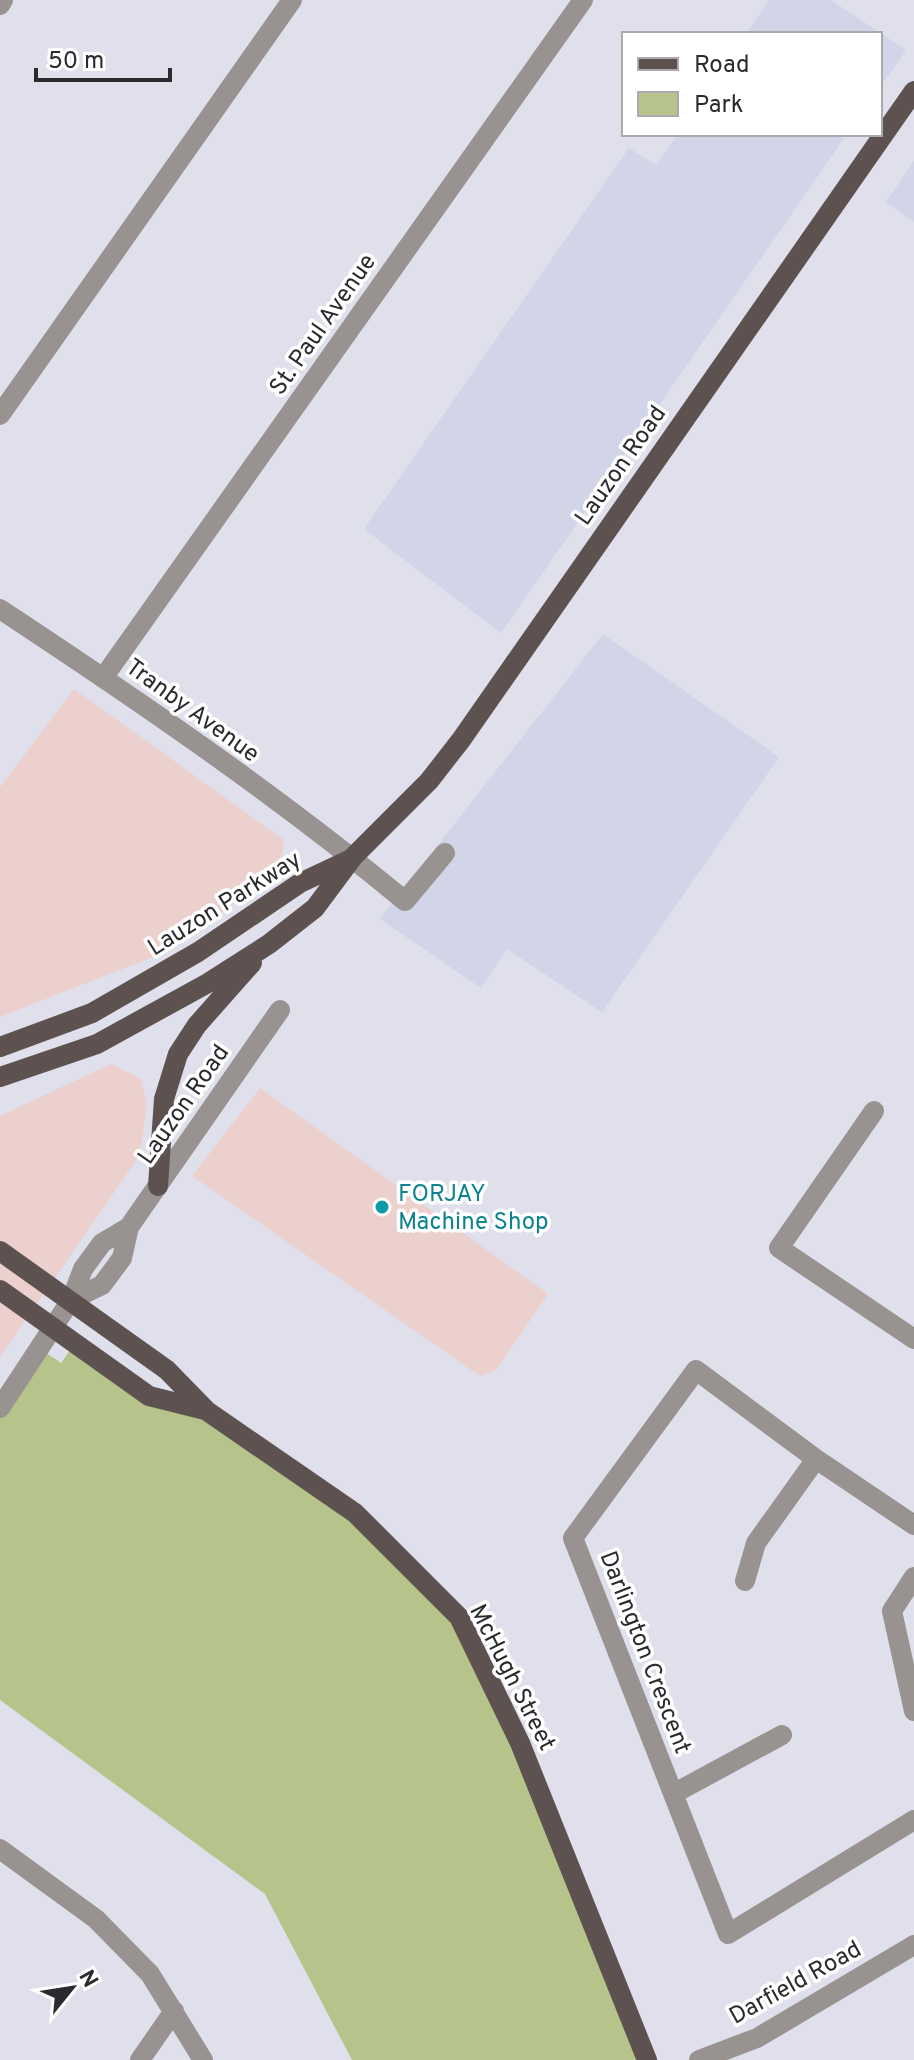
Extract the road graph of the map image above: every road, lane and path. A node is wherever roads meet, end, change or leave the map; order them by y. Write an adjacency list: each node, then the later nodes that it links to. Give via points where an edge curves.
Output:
1 (292, 0): 4 (street)
2 (583, 0): 6 (street, St. Paul Avenue)
3 (914, 91): 8 (main road, Lauzon Road, via 461,740 429,781)
4 (0, 415)
5 (0, 609): 6 (street, Tranby Avenue)
6 (103, 678): 8 (street, Tranby Avenue)
7 (445, 853): 8 (street, Tranby Avenue, via 405,901)
8 (353, 857): 9 (main road, Lauzon Parkway, via 315,908); 11 (main road, Lauzon Parkway, via 300,883 198,952 92,1013)
9 (269, 944): 12 (main road, Lauzon Parkway, via 97,1044); 14 (main road, via 178,1054 164,1099)
10 (280, 1010): 14 (street, Lauzon Road)
11 (0, 1047)
12 (0, 1077)
13 (874, 1111): 19 (street, via 779,1248)
14 (158, 1186): 17 (street, Lauzon Road, via 129,1227 122,1258 102,1285)
15 (0, 1251): 17 (main road, McHugh Street)
16 (0, 1290): 18 (main road, McHugh Street)
17 (71, 1300): 18 (street, Lauzon Road); 21 (main road, McHugh Street, via 167,1370)
18 (52, 1327): 20 (street, Lauzon Road); 21 (main road, McHugh Street, via 149,1396)
19 (914, 1339)
20 (0, 1408)
21 (207, 1411): 35 (main road, McHugh Street, via 355,1513 459,1617 520,1743)
22 (816, 1459): 23 (street, Darlington Crescent); 25 (street, via 756,1543); 28 (street, Darlington Crescent, via 696,1370 573,1538)
23 (914, 1525)
24 (914, 1577): 26 (street, via 892,1611)
25 (745, 1581)
26 (914, 1711)
27 (782, 1735): 28 (street)
28 (673, 1794): 29 (street, Darlington Crescent, via 728,1934)
29 (914, 1820)
30 (0, 1849): 32 (street, via 96,1919 150,1974)
31 (914, 1945): 36 (street, Darfield Road, via 757,2038)
32 (174, 2011): 33 (street); 34 (street)
33 (140, 2060)
34 (203, 2060)
35 (647, 2060)
36 (699, 2060)

